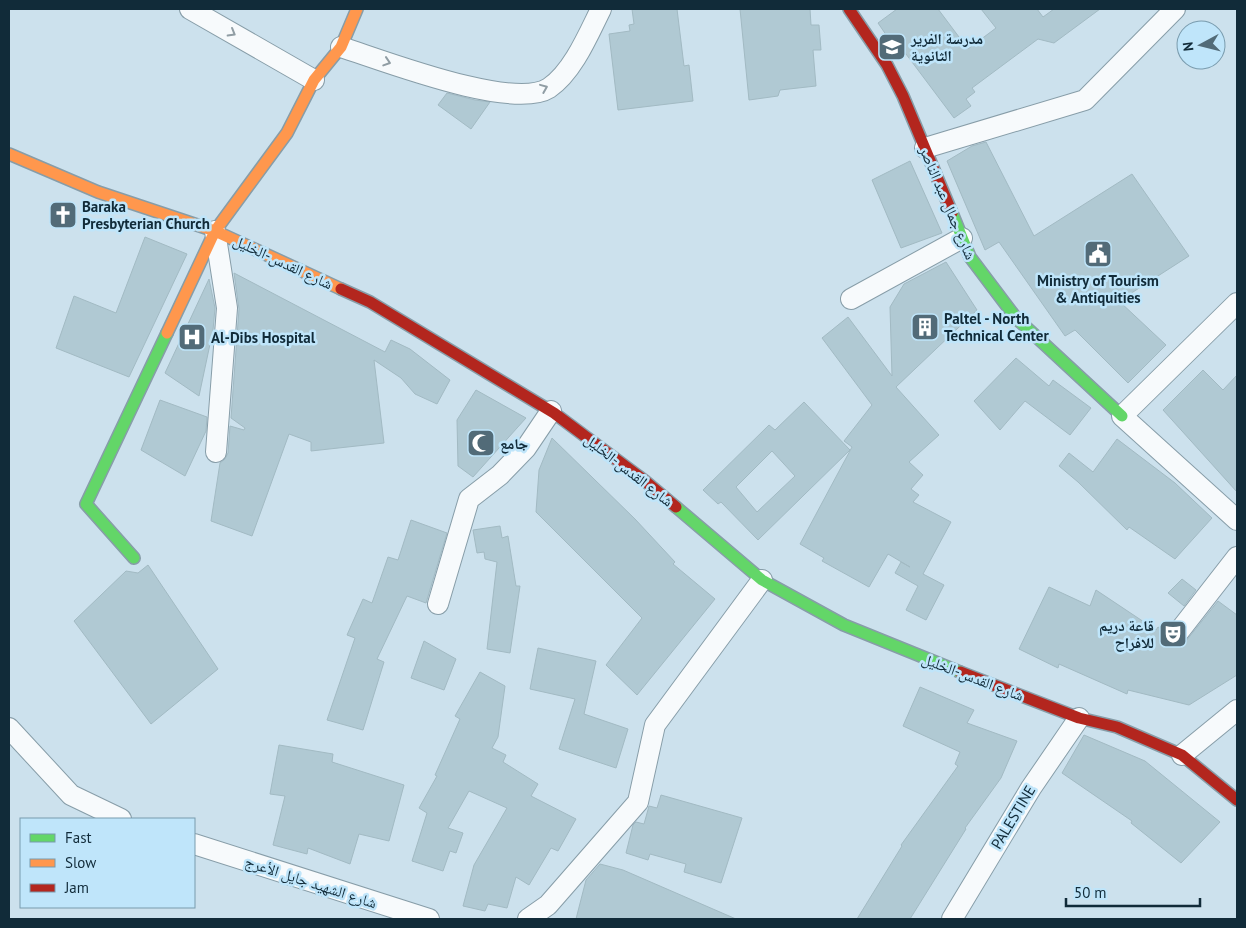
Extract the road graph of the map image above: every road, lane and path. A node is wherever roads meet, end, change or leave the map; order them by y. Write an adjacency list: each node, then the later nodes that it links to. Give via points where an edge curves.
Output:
1 (190, 9): 7 (street, one-way to 7)
2 (357, 9): 6 (main road)
3 (601, 9): 6 (street, one-way to 3, via 493,92 526,94 549,88 563,74 580,52)
4 (849, 9): 8 (main road, شارع جمال عبد الناصر, via 887,65)
5 (1176, 9): 8 (street, via 1085,100)
6 (341, 47): 7 (main road)
7 (314, 80): 10 (main road, via 288,132)
8 (925, 148): 11 (main road, شارع جمال عبد الناصر)
9 (9, 154): 10 (main road, شارع القدس-الخليل, via 98,192)
10 (215, 231): 14 (main road, شارع القدس-الخليل, via 370,302); 16 (street, via 227,308); 19 (main road, via 86,504)
11 (962, 238): 12 (street); 15 (main road, شارع جمال عبد الناصر, via 970,258 1016,318)
12 (851, 299)
13 (1237, 303): 15 (street)
14 (550, 411): 20 (main road, شارع القدس-الخليل, via 645,481); 21 (street, via 526,448 500,475 469,499)
15 (1122, 416): 17 (street, شارع جمال عبد الناصر)
16 (216, 452)
17 (1237, 520)
18 (1237, 557): 22 (street)
19 (134, 558)
20 (762, 580): 24 (main road, شارع القدس-الخليل, via 844,625); 31 (street, via 655,725 638,802 548,905)
21 (438, 604)
22 (1177, 634)
23 (1237, 710): 26 (street)
24 (1079, 718): 26 (main road, شارع القدس-الخليل, via 1117,727); 32 (street, PALESTINE, via 1031,788)
25 (9, 728): 28 (street, via 71,795)
26 (1182, 755): 27 (main road, شارع القدس-الخليل)
27 (1237, 800)
28 (119, 818)
29 (195, 844): 30 (street, شارع الشهيد جايل الأعرج)
30 (429, 919)
31 (528, 919)
32 (952, 919)

